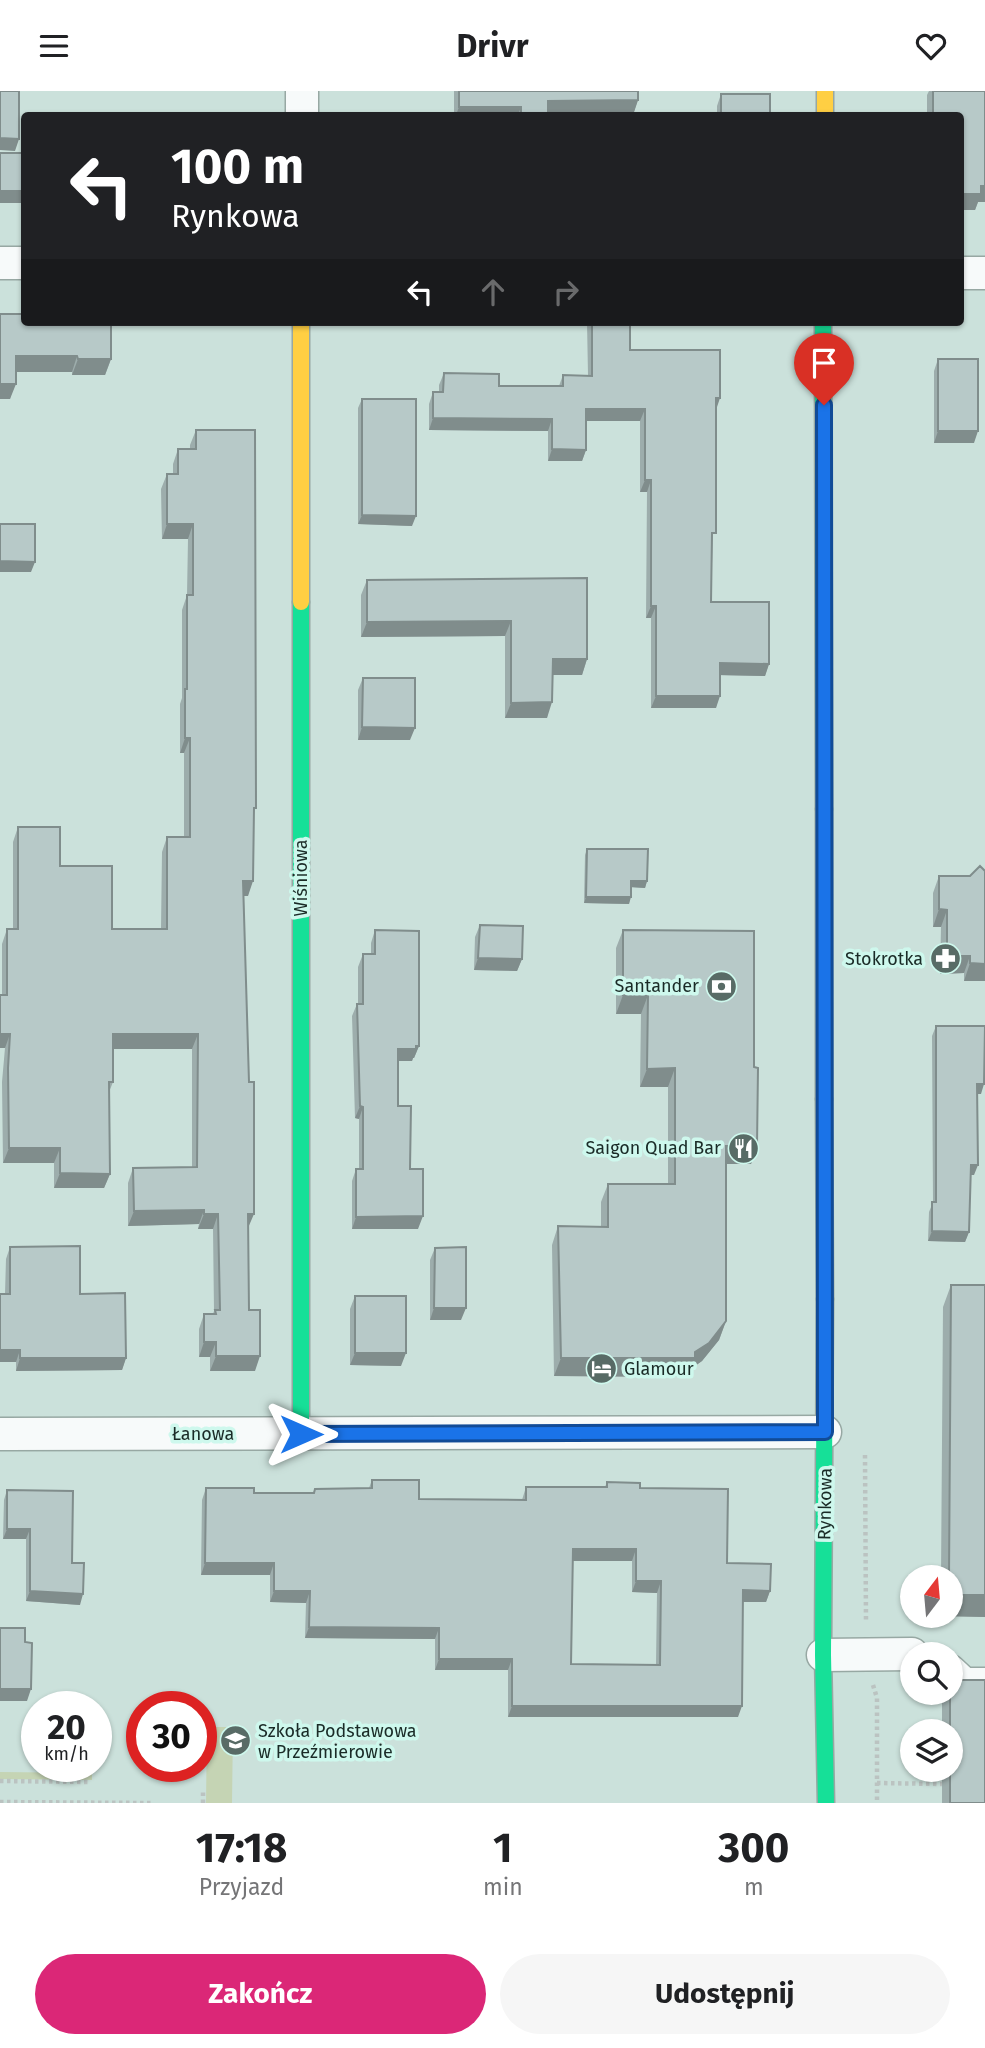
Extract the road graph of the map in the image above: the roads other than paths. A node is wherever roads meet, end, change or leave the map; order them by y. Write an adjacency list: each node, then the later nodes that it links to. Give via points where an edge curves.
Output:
1 (302, 91): 3 (street)
2 (825, 91): 4 (street)
3 (302, 112)
4 (825, 112)
5 (0, 263): 6 (street)
6 (21, 263)
7 (964, 273): 8 (street)
8 (985, 273)
9 (301, 326): 13 (street, Wiśniowa)
10 (823, 326): 11 (street, Rynkowa)
11 (825, 1432): 13 (street, Łanowa); 15 (street, Rynkowa)
12 (0, 1434): 13 (street, Łanowa)
13 (301, 1434)
14 (900, 1654): 15 (street)
15 (823, 1655): 18 (street, Rynkowa)
16 (963, 1683): 17 (street)
17 (985, 1684)
18 (826, 1803)

